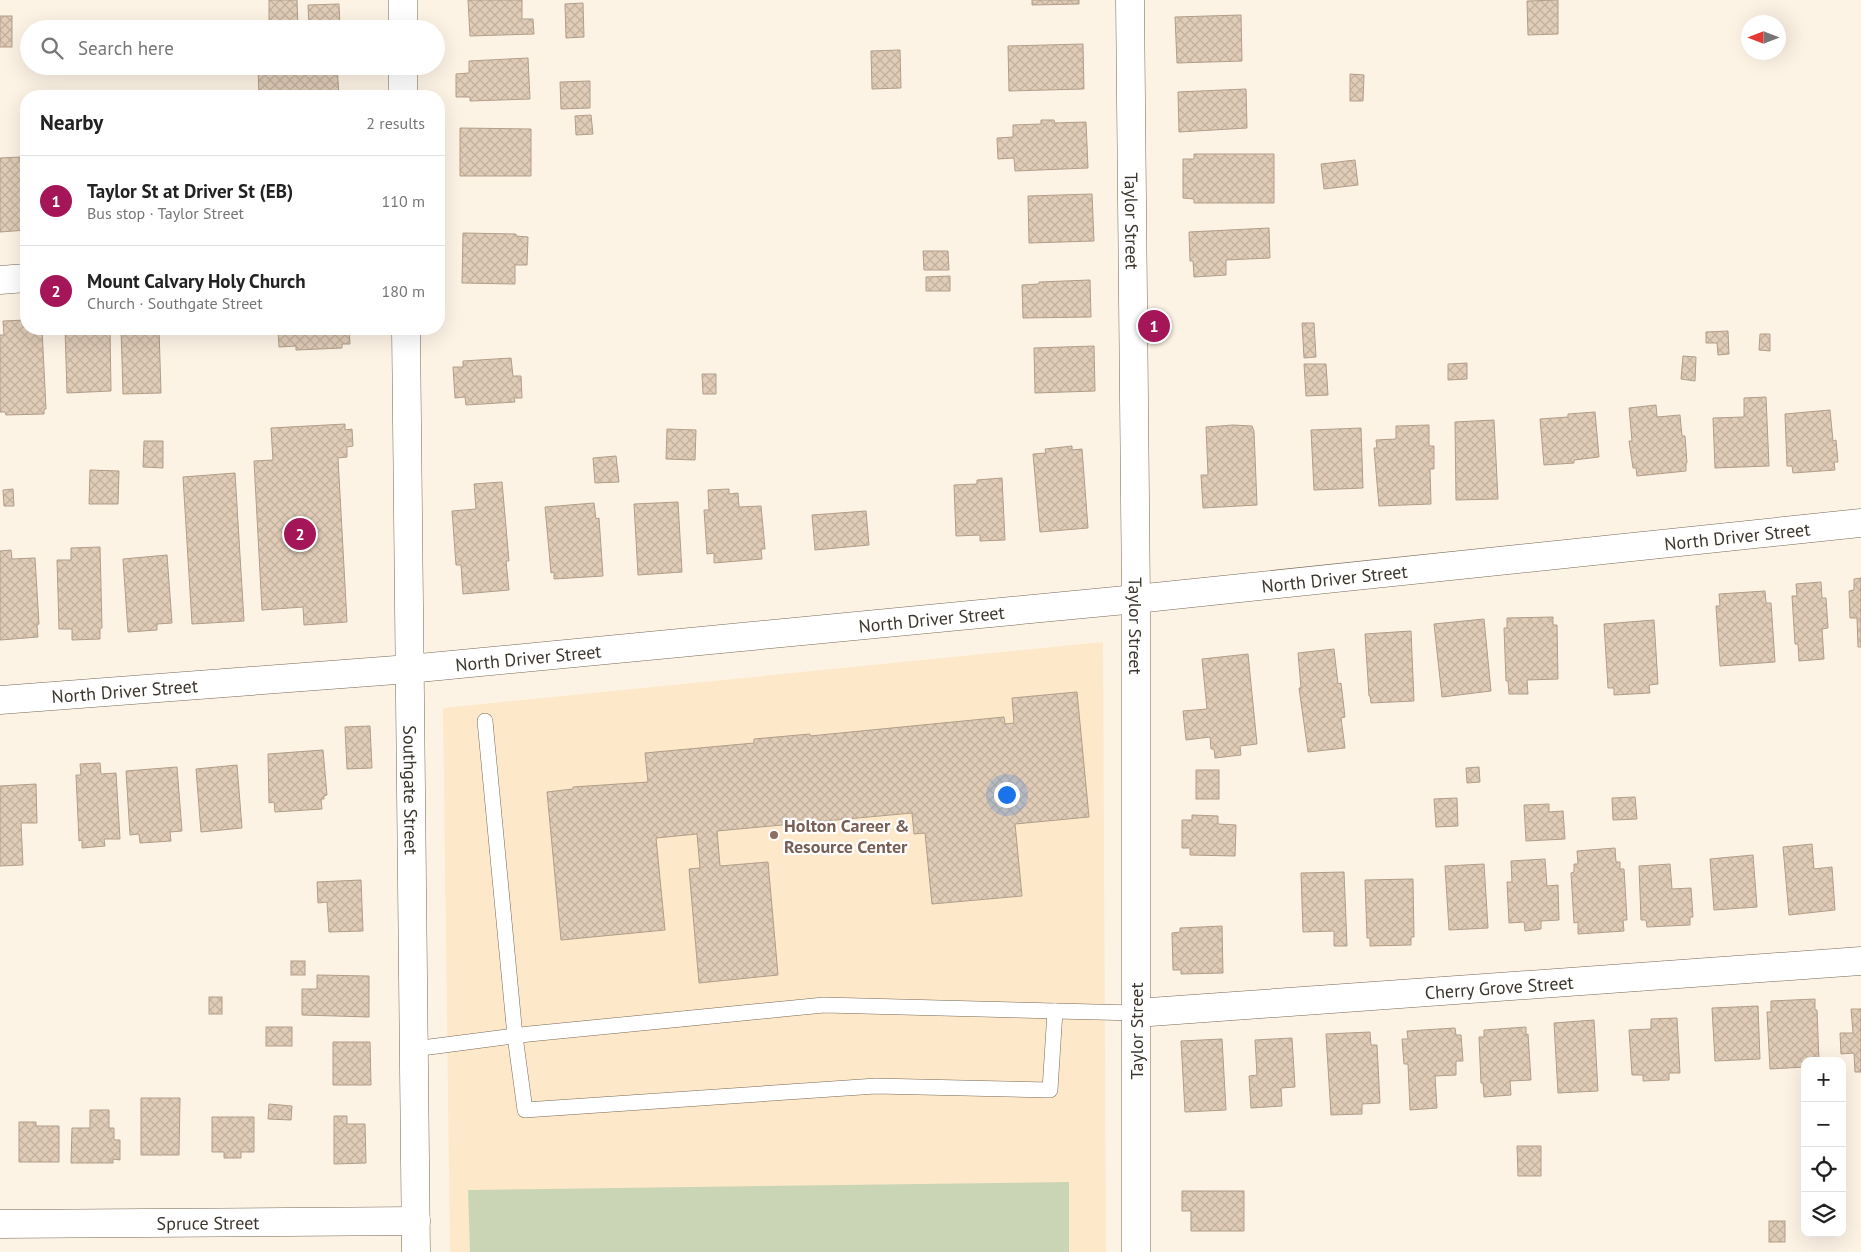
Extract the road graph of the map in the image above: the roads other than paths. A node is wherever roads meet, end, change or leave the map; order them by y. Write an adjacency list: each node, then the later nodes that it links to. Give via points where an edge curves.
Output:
1 (402, 0): 3 (street)
2 (1130, 0): 10 (street, Taylor Street)
3 (403, 20)
4 (403, 75): 5 (street)
5 (403, 90)
6 (20, 278): 7 (street)
7 (0, 280)
8 (406, 335): 11 (street, Southgate Street)
9 (1861, 523): 10 (street, North Driver Street)
10 (1136, 599): 11 (street, North Driver Street); 16 (street, Taylor Street)
11 (409, 669): 12 (street, North Driver Street); 18 (street, Southgate Street)
12 (0, 700)
13 (485, 721): 17 (lane)
14 (1861, 961): 16 (street, Cherry Grove Street)
15 (1055, 1011): 16 (lane); 17 (lane, via 824,1005); 17 (lane, via 1050,1090 876,1086 525,1110)
16 (1136, 1013): 22 (street, Taylor Street)
17 (515, 1036): 18 (lane)
18 (414, 1049): 19 (street, Southgate Street)
19 (416, 1221): 20 (street, Spruce Street); 21 (street, Southgate Street)
20 (0, 1224)
21 (416, 1252)
22 (1136, 1252)

